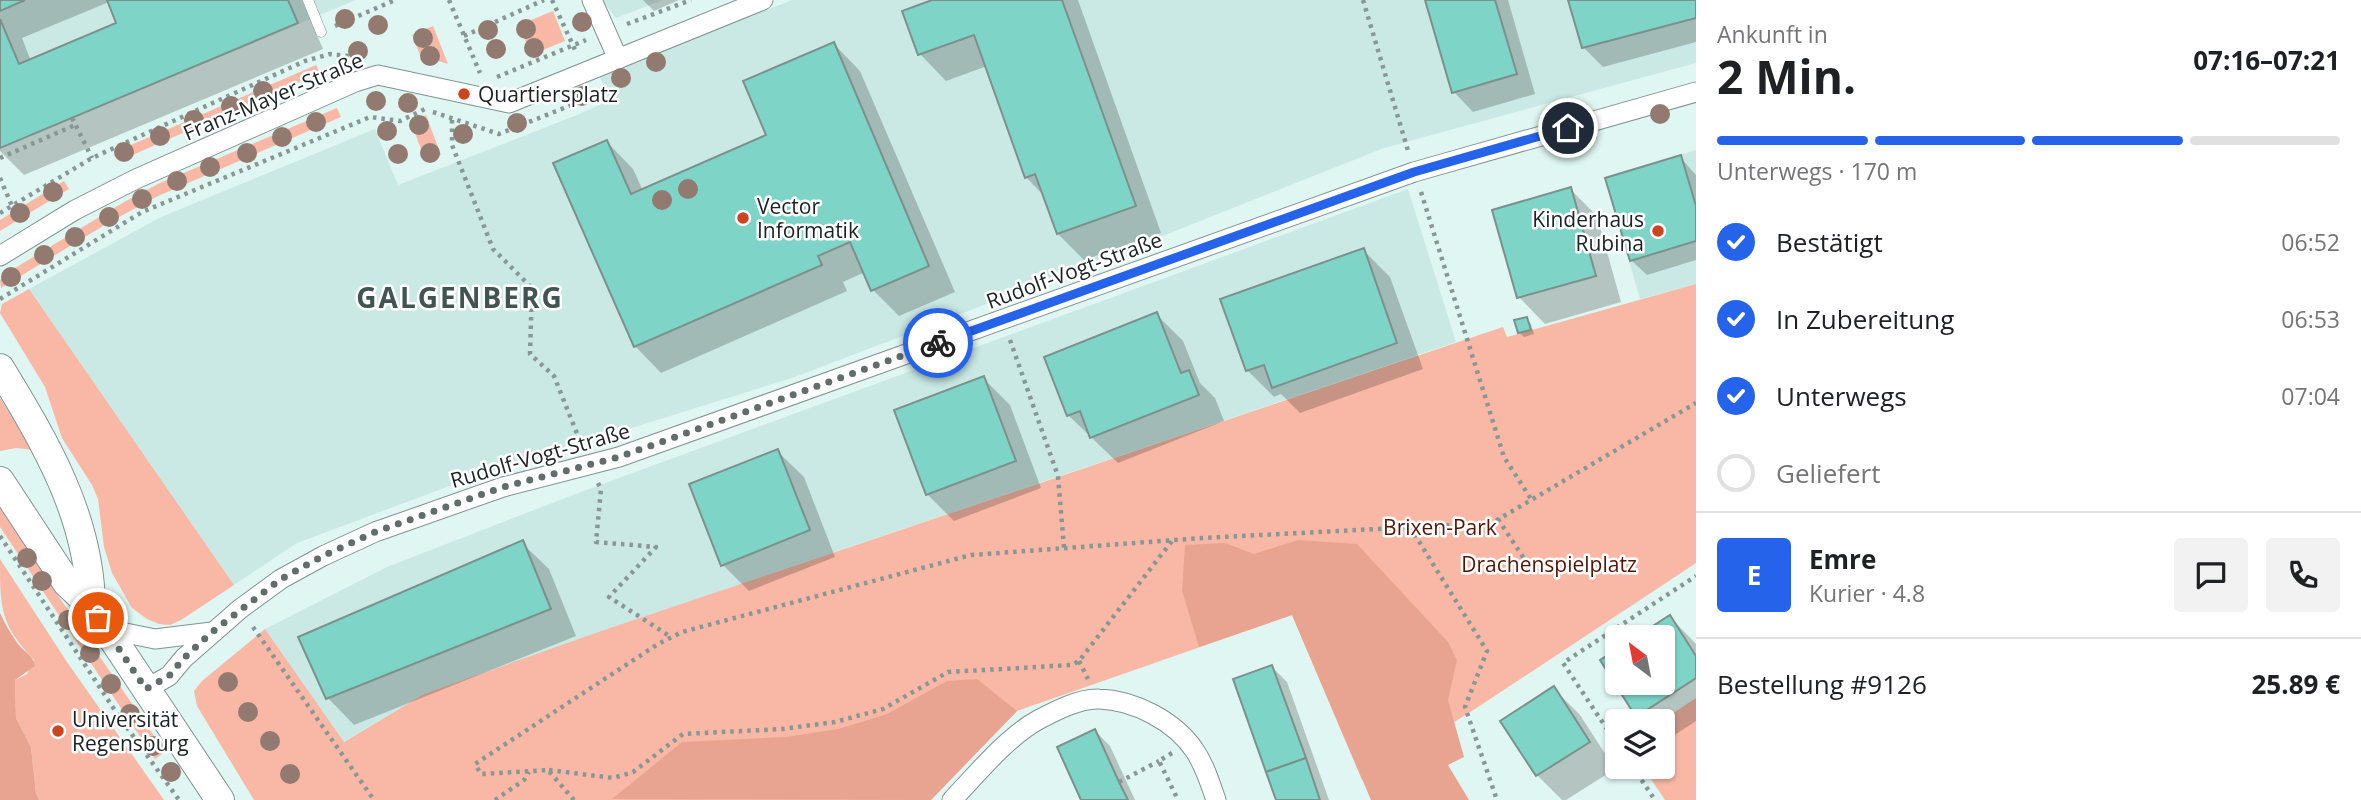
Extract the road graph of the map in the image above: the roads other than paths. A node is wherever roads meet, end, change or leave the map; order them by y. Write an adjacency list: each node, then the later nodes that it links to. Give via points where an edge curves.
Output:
1 (308, 0): 4 (lane)
2 (592, 0): 5 (street)
3 (763, 0): 5 (street, Franz-Mayer-Straße)
4 (321, 32)
5 (618, 58): 7 (street, Franz-Mayer-Straße, via 509,103 378,75 136,179)
6 (1696, 92): 12 (street, Rudolf-Vogt-Straße, via 1414,172 619,457 503,487 375,532 281,579)
7 (0, 256)
8 (0, 368): 10 (street, via 60,473 81,536)
9 (0, 481): 10 (street, via 66,583)
10 (91, 606): 11 (street)
11 (106, 629): 12 (street, via 146,639); 13 (street)
12 (212, 632): 13 (street, Rudolf-Vogt-Straße, via 169,676)
13 (146, 689): 14 (street)
14 (220, 800)
15 (952, 800): 16 (street, via 1037,721 1097,699 1128,704 1168,725 1188,743 1206,771)
16 (1216, 800)

